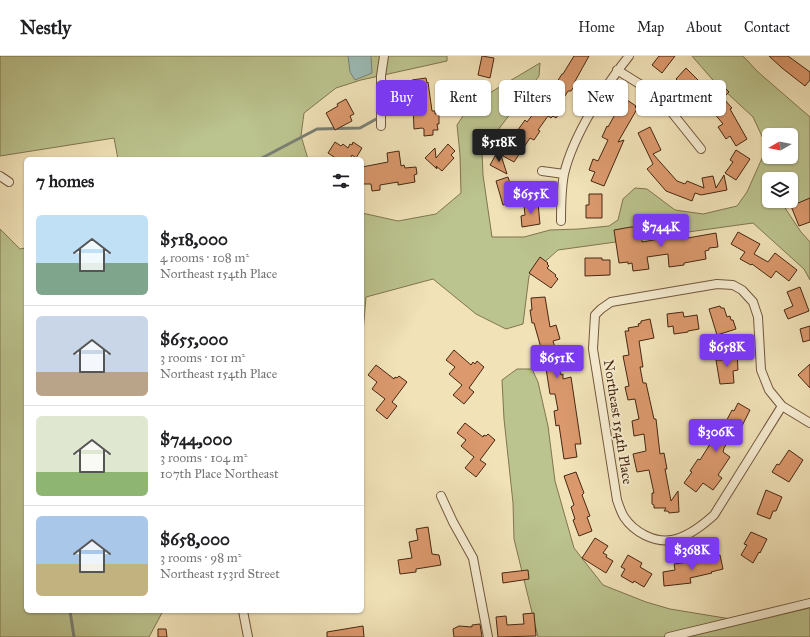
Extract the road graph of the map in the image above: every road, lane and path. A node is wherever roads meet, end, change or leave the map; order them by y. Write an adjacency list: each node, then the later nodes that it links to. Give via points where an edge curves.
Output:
1 (384, 56): 4 (street, via 381,76)
2 (629, 56): 3 (street)
3 (617, 70): 5 (street, via 651,92 664,104); 7 (street, via 579,135)
4 (381, 126)
5 (701, 149)
6 (542, 171): 7 (street)
7 (564, 174): 10 (street)
8 (0, 176): 9 (street)
9 (10, 182)
10 (561, 220)
11 (782, 406): 11 (street, Northeast 154th Place, via 769,390 761,370 758,317 753,302 742,290 733,285 717,284 611,302 595,316 592,349 617,500 624,517 634,529 645,536 672,540 703,525 714,515); 12 (street)
12 (810, 423)
13 (441, 496): 17 (street, via 452,522 473,558)
14 (810, 603): 18 (street)
15 (243, 613): 16 (street)
16 (248, 637)
17 (488, 637)
18 (669, 637)

